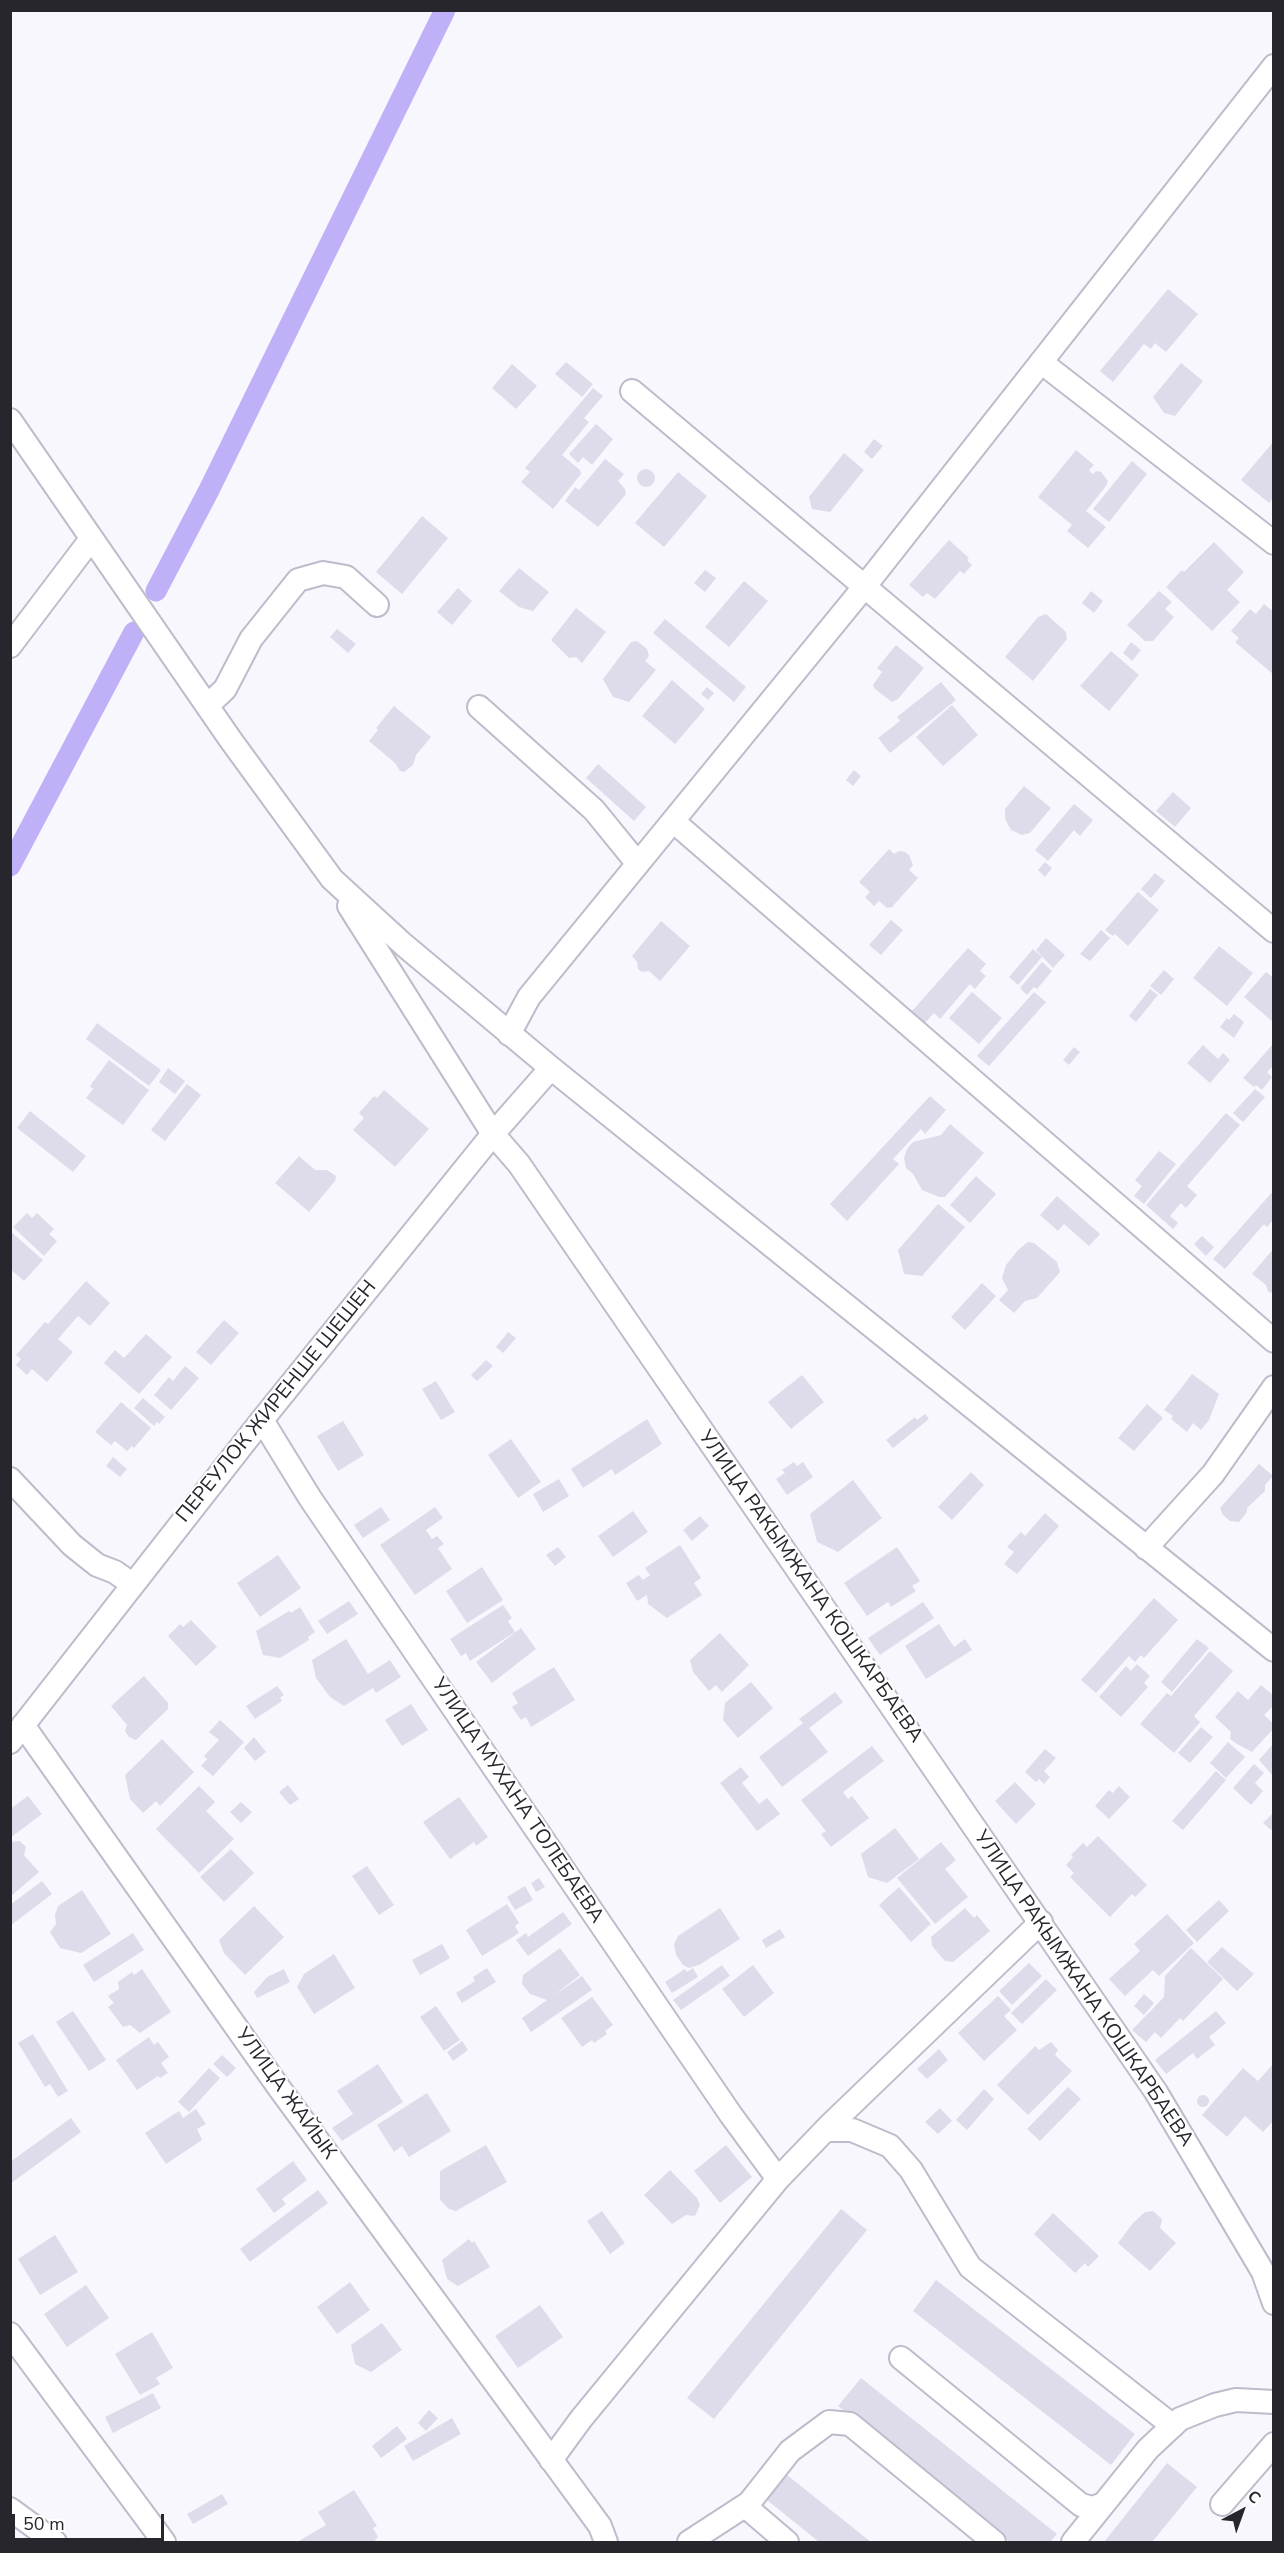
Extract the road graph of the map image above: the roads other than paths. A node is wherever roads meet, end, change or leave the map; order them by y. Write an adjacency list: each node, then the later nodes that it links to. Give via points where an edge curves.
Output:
1 (1274, 66): 2 (street)
2 (1263, 89): 3 (street)
3 (1041, 362): 7 (street); 8 (street)
4 (632, 392): 8 (street)
5 (10, 420): 6 (street)
6 (91, 539): 10 (street); 11 (street)
7 (1274, 543)
8 (865, 586): 13 (street); 16 (street)
9 (377, 605): 11 (street, via 346,577 323,573 298,580 251,639 225,689)
10 (10, 646)
11 (207, 706): 15 (street)
12 (479, 707): 14 (street, via 594,810)
13 (673, 821): 14 (street); 20 (street)
14 (638, 864): 17 (street, via 529,997)
15 (332, 879): 17 (street); 19 (street, УЛИЦА РАКЫМЖАНА КОШКАРБАЕВА)
16 (1274, 931)
17 (509, 1034): 18 (street)
18 (551, 1068): 19 (street, ПЕРЕУЛОК ЖИРЕНШЕ ШЕШЕН); 24 (street)
19 (493, 1134): 22 (street, ПЕРЕУЛОК ЖИРЕНШЕ ШЕШЕН); 28 (street, УЛИЦА РАКЫМЖАНА КОШКАРБАЕВА, via 519,1164)
20 (1274, 1341)
21 (1274, 1387): 24 (street, via 1213,1474)
22 (262, 1420): 25 (street, ПЕРЕУЛОК ЖИРЕНШЕ ШЕШЕН); 30 (street, УЛИЦА МУХАНА ТОЛЕБАЕВА, via 310,1498)
23 (10, 1479): 25 (street, via 72,1545 97,1565)
24 (1146, 1548): 26 (street)
25 (132, 1584): 27 (street, ПЕРЕУЛОК ЖИРЕНШЕ ШЕШЕН)
26 (1274, 1650)
27 (17, 1734): 37 (street, УЛИЦА ЖАЙЫК)
28 (1041, 1922): 29 (street); 31 (street, УЛИЦА РАКЫМЖАНА КОШКАРБАЕВА, via 1156,2092 1263,2272)
29 (825, 2130): 30 (street); 35 (street, via 852,2130 890,2146 911,2170 970,2267)
30 (778, 2179): 37 (street)
31 (1274, 2303)
32 (10, 2334): 44 (street)
33 (901, 2358): 38 (street, via 1081,2505 1093,2508)
34 (1274, 2402): 35 (street, via 1236,2400 1180,2419)
35 (1173, 2426): 38 (street, via 1148,2449)
36 (1274, 2444): 39 (street)
37 (551, 2460): 45 (street, УЛИЦА ЖАЙЫК, via 600,2526)
38 (1103, 2504): 48 (street)
39 (1222, 2505)
40 (745, 2506): 42 (street); 46 (street); 47 (street, via 790,2451 829,2421 850,2424)
41 (10, 2509): 43 (street)
42 (700, 2541)
43 (55, 2542)
44 (164, 2542)
45 (606, 2542)
46 (787, 2542)
47 (994, 2542)
48 (1073, 2542)

